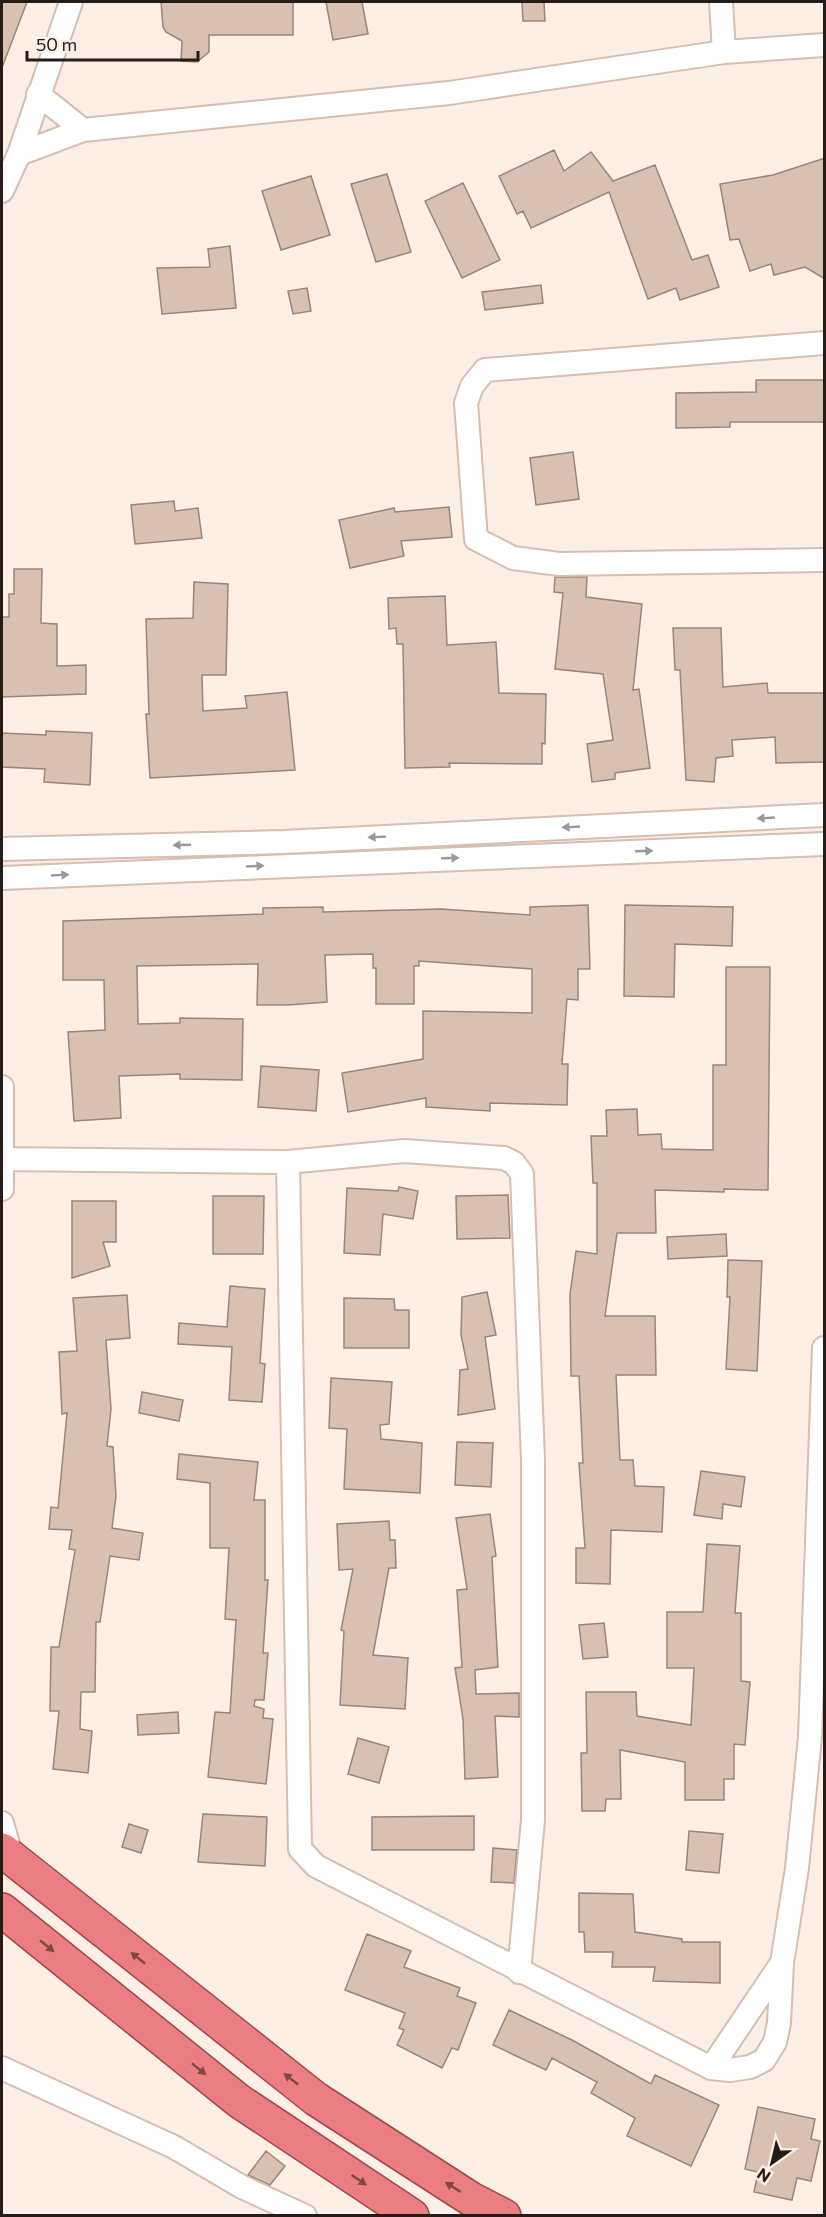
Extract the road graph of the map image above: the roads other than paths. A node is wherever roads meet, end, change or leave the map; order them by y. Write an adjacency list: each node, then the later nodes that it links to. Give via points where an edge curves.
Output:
1 (71, 2): 5 (street)
2 (721, 2): 4 (street)
3 (825, 45): 4 (street)
4 (724, 52): 6 (street, via 449,93)
5 (38, 94): 6 (street); 7 (street)
6 (83, 130): 7 (street)
7 (19, 154): 8 (street)
8 (2, 191)
9 (825, 343): 10 (street, via 485,370 472,386 466,402 476,539 490,548 513,558 559,564)
10 (825, 560)
11 (825, 815): 13 (street, one-way to 13, via 283,842)
12 (825, 844): 14 (street, one-way to 12)
13 (2, 849)
14 (2, 878)
15 (2, 1087): 16 (street)
16 (2, 1159): 17 (street); 18 (street)
17 (288, 1162): 24 (street, via 300,1849 316,1866); 24 (street, via 404,1151 504,1158 522,1174 533,1460 533,1820)
18 (2, 1189)
19 (825, 1348): 23 (street, via 810,1737 797,1868)
20 (2, 1823): 21 (street)
21 (7, 1854): 29 (highway, one-way to 21, via 471,2199 316,2099)
22 (2, 1910): 28 (highway, one-way to 28, via 239,2101)
23 (782, 1963): 26 (street); 26 (street, via 779,2023 775,2042 764,2060 750,2067)
24 (519, 1972): 26 (street)
25 (2, 2068): 27 (street, via 174,2147 242,2187)
26 (711, 2068)
27 (305, 2216)
28 (412, 2216)
29 (504, 2216)

